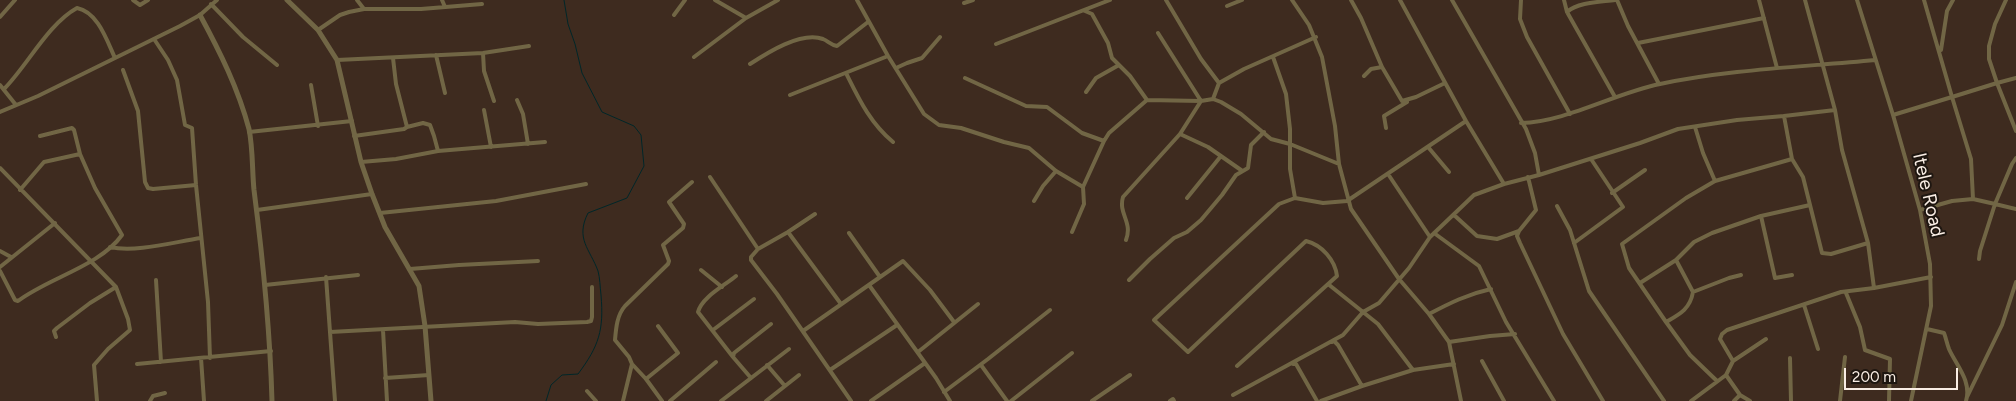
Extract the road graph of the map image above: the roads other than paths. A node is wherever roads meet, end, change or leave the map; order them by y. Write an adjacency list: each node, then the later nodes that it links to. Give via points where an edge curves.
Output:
1 (16, 0): 40 (street)
2 (133, 0): 3 (street, via 140,5)
3 (148, 0)
4 (217, 0): 30 (street)
5 (287, 0): 44 (street)
6 (357, 0): 35 (street)
7 (442, 0): 34 (street)
8 (684, 0): 39 (street)
9 (715, 0): 41 (street)
10 (778, 0): 41 (street)
11 (857, 0): 43 (street)
12 (973, 0): 32 (street)
13 (1110, 0): 36 (street)
14 (1166, 0): 74 (street)
15 (1242, 0): 33 (street)
16 (1292, 0): 46 (street)
17 (1351, 0): 66 (street)
18 (1400, 0): 75 (street)
19 (1452, 0): 102 (street)
20 (1521, 0): 96 (street, via 1520,19)
21 (1564, 0): 37 (street)
22 (1616, 0): 29 (street); 49 (street)
23 (1759, 0): 42 (street)
24 (1805, 0): 63 (street)
25 (1857, 0): 61 (street, Itele Road)
26 (1924, 0): 52 (street)
27 (1953, 0): 52 (street, via 1947,11)
28 (2006, 0): 76 (street, via 1989,46)
29 (1586, 2): 37 (street)
30 (211, 4): 38 (street); 64 (street, via 243,37)
31 (482, 4): 34 (street)
32 (964, 4)
33 (1227, 6)
34 (445, 7): 35 (street)
35 (364, 10): 44 (street, via 340,15)
36 (1085, 11): 50 (street); 65 (street, via 1092,14 1108,43 1112,58)
37 (1567, 12): 84 (street)
38 (200, 15): 48 (street); 109 (street, via 223,56)
39 (674, 15)
40 (0, 17)
41 (746, 18): 56 (street)
42 (1764, 18): 49 (street); 68 (street)
43 (868, 22): 55 (street); 62 (street, via 836,46 823,39 804,38)
44 (318, 30): 60 (street)
45 (1158, 32): 91 (street)
46 (1316, 37): 57 (street); 128 (street, via 1335,126)
47 (940, 38): 67 (street, via 922,58)
48 (154, 39): 58 (street); 142 (street, via 177,80 185,125 192,128)
49 (1638, 43): 78 (street)
50 (996, 44)
51 (529, 46): 53 (street)
52 (1940, 52): 85 (street)
53 (483, 54): 54 (street); 90 (street, via 484,70)
54 (436, 55): 59 (street); 82 (street)
55 (888, 56): 67 (street); 70 (street)
56 (694, 57)
57 (1273, 57): 74 (street); 118 (street, via 1286,94)
58 (115, 58): 80 (street, via 100,27 85,10 77,8 42,42); 92 (street)
59 (393, 58): 60 (street); 104 (street)
60 (337, 60): 99 (street)
61 (1875, 60): 63 (street); 97 (street, Itele Road)
62 (750, 64)
63 (1822, 64): 68 (street); 94 (street)
64 (277, 65)
65 (1119, 65): 81 (street, via 1096,78); 89 (street)
66 (1382, 67): 71 (street, via 1372,69); 87 (street, via 1402,101)
67 (896, 68): 132 (street, via 930,120 1029,148)
68 (1777, 68): 78 (street)
69 (123, 70): 142 (street, via 138,111 148,188)
70 (846, 73): 83 (street); 116 (street, via 871,120)
71 (1364, 76)
72 (965, 78): 114 (street, via 1026,106 1047,107 1082,133)
73 (2016, 78): 76 (street)
74 (1219, 83): 86 (street)
75 (1444, 83): 87 (street); 100 (street)
76 (1997, 83): 85 (street); 108 (street)
77 (311, 84): 103 (street)
78 (1659, 84): 84 (street)
79 (0, 85): 80 (street)
80 (4, 90): 92 (street)
81 (1086, 92)
82 (445, 93)
83 (790, 95)
84 (1614, 97): 96 (street)
85 (1952, 97): 97 (street); 149 (street, via 1971,158)
86 (1213, 99): 91 (street); 110 (street, via 1241,114)
87 (1411, 99): 106 (street, via 1384,116)
88 (517, 100): 117 (street)
89 (1147, 100): 91 (street); 114 (street)
90 (494, 101)
91 (1201, 101): 111 (street)
92 (16, 105): 95 (street)
93 (484, 110): 119 (street)
94 (1835, 110): 98 (street); 172 (street, via 1842,150)
95 (0, 112)
96 (1570, 114): 101 (street)
97 (1893, 115): 157 (street, Itele Road)
98 (1784, 116): 105 (street); 126 (street)
99 (352, 121): 103 (street); 113 (street)
100 (1466, 122): 120 (street); 141 (street)
101 (1532, 122): 102 (street); 107 (street)
102 (1521, 123): 107 (street)
103 (318, 126): 109 (street)
104 (407, 127): 113 (street); 121 (street, via 424,123 430,125)
105 (1695, 127): 125 (street, via 1661,134); 138 (street)
106 (1386, 128)
107 (1526, 129): 135 (street)
108 (2015, 129)
109 (249, 132): 156 (street)
110 (1264, 132): 118 (street, via 1271,139); 130 (street, via 1251,146 1250,166)
111 (1180, 134): 123 (street); 170 (street, via 1123,197 1121,207 1129,232)
112 (40, 136): 122 (street, via 72,128)
113 (354, 136): 127 (street)
114 (1104, 141): 143 (street)
115 (545, 142): 117 (street)
116 (893, 142)
117 (528, 144): 119 (street)
118 (1290, 144): 128 (street); 148 (street)
119 (491, 147): 121 (street)
120 (1428, 147): 133 (street); 134 (street)
121 (438, 151): 127 (street)
122 (80, 154): 144 (street, via 44,162); 173 (street, via 95,188 121,232)
123 (1221, 156): 130 (street); 147 (street)
124 (2016, 158): 152 (street)
125 (1591, 159): 135 (street); 145 (street)
126 (1792, 159): 138 (street); 153 (street, via 1803,177)
127 (361, 162): 146 (street)
128 (1339, 164): 150 (street)
129 (0, 168): 144 (street)
130 (1241, 170): 194 (street, via 1201,220 1174,238)
131 (1645, 170): 145 (street)
132 (1056, 171): 143 (street); 151 (street)
133 (1449, 172)
134 (1388, 174): 150 (street); 168 (street)
135 (1539, 175): 137 (street)
136 (710, 177): 174 (street)
137 (1528, 177): 141 (street); 163 (street, via 1536,210)
138 (1715, 181): 196 (street, via 1622,244 1629,268)
139 (692, 182): 247 (street, via 669,202 684,224 664,244 668,264 621,310 617,322 615,340)
140 (586, 184): 158 (street, via 496,201)
141 (1504, 184): 160 (street, via 1474,195)
142 (196, 185): 169 (street)
143 (1083, 187): 165 (street, via 1084,204)
144 (20, 190): 162 (street)
145 (1612, 193): 171 (street, via 1622,209)
146 (372, 194): 156 (street); 158 (street)
147 (1187, 198)
148 (1295, 198): 150 (street, via 1323,203); 197 (street, via 1274,208 1154,320 1188,352 1306,241 1318,245 1334,264 1337,276)
149 (1973, 199): 152 (street); 157 (street)
150 (1347, 200): 192 (street)
151 (1034, 201)
152 (1996, 204): 155 (street); 177 (street)
153 (1810, 205): 161 (street); 172 (street, via 1822,253 1830,254)
154 (1557, 206): 171 (street)
155 (2016, 209)
156 (257, 210): 198 (street)
157 (1920, 210): 191 (street, Itele Road)
158 (380, 213): 182 (street)
159 (815, 214): 164 (street)
160 (1454, 215): 163 (street, via 1477,236 1497,239); 167 (street)
161 (1761, 216): 179 (street, via 1694,242); 187 (street, via 1775,278)
162 (55, 223): 176 (street); 178 (street)
163 (1519, 231): 294 (street, via 1520,243 1563,334)
164 (788, 232): 174 (street); 209 (street)
165 (1072, 232)
166 (849, 233): 190 (street)
167 (1434, 233): 168 (street); 204 (street, via 1479,266)
168 (1430, 237): 192 (street)
169 (200, 238): 173 (street, via 135,248); 239 (street, via 208,302)
170 (1126, 240)
171 (1574, 243): 295 (street, via 1590,291)
172 (1868, 244): 203 (street)
173 (110, 247): 178 (street)
174 (758, 249): 225 (street, via 751,260)
175 (0, 251): 176 (street)
176 (11, 258): 181 (street)
177 (1979, 259)
178 (91, 260): 184 (street, via 18,301); 200 (street)
179 (1676, 260): 196 (street); 205 (street)
180 (538, 262): 182 (street)
181 (0, 267)
182 (410, 269): 219 (street, via 419,286)
183 (701, 270): 202 (street)
184 (0, 271)
185 (358, 275): 189 (street)
186 (1741, 275): 205 (street)
187 (1792, 275)
188 (736, 276): 202 (street)
189 (326, 277): 198 (street); 224 (street)
190 (880, 277): 199 (street); 215 (street, via 900,262 906,262)
191 (1931, 277): 203 (street); 221 (street, Itele Road)
192 (1399, 279): 213 (street, via 1379,303); 214 (street)
193 (156, 280): 242 (street)
194 (1129, 280)
195 (2016, 282): 207 (street)
196 (1640, 283): 216 (street)
197 (1328, 284): 213 (street); 252 (street)
198 (265, 285): 233 (street)
199 (869, 285): 209 (street); 218 (street)
200 (116, 287): 227 (street, via 57,328 54,331); 271 (street, via 130,330 94,365)
201 (592, 287): 219 (street, via 592,317 587,322)
202 (722, 287): 223 (street, via 699,307 698,312)
203 (1874, 288): 206 (street)
204 (1491, 289): 214 (street, via 1459,298); 226 (street)
205 (1693, 292): 216 (street, via 1692,302 1685,311)
206 (1846, 293): 211 (street); 301 (street, via 1860,327 1865,350 1890,359)
207 (2014, 297): 270 (street)
208 (754, 300): 223 (street)
209 (841, 304): 225 (street)
210 (978, 304): 215 (street)
211 (1804, 305): 232 (street); 244 (street, via 1726,330 1720,339)
212 (1050, 310): 251 (street)
213 (1363, 312): 230 (street, via 1343,335); 254 (street, via 1378,324)
214 (1429, 314): 229 (street)
215 (954, 322): 234 (street)
216 (1666, 322): 262 (street, via 1690,355)
217 (771, 324): 236 (street, via 737,349)
218 (897, 325): 234 (street); 253 (street)
219 (425, 326): 222 (street); 256 (street)
220 (658, 326): 261 (street, via 678,353)
221 (1927, 329): 270 (street, via 1944,333 1963,373); 302 (street, Itele Road)
222 (383, 330): 224 (street); 259 (street)
223 (713, 330): 236 (street)
224 (330, 332): 275 (street)
225 (802, 332): 253 (street)
226 (1515, 334): 229 (street); 293 (street)
227 (56, 337)
228 (1766, 339): 244 (street)
229 (1449, 342): 249 (street)
230 (1329, 343): 248 (street); 264 (street, via 1334,341 1338,345)
231 (789, 348): 250 (street)
232 (1818, 349)
233 (271, 351): 239 (street); 274 (street)
234 (918, 352): 245 (street)
235 (1072, 353): 287 (street)
236 (733, 357): 260 (street)
237 (1845, 357): 300 (street)
238 (201, 358): 239 (street); 242 (street); 273 (street)
239 (210, 358)
240 (1790, 358): 299 (street)
241 (1482, 361): 292 (street)
242 (161, 362): 246 (street)
243 (716, 362): 281 (street)
244 (1733, 362): 258 (street)
245 (925, 363): 266 (street); 285 (street)
246 (137, 364)
247 (632, 364): 261 (street); 279 (street)
248 (1290, 364): 268 (street); 289 (street, via 1296,364)
249 (1454, 364): 254 (street); 291 (street)
250 (768, 365): 260 (street); 263 (street)
251 (981, 365): 266 (street); 287 (street)
252 (1237, 366)
253 (830, 370): 284 (street)
254 (1413, 370): 264 (street)
255 (1130, 374): 288 (street)
256 (428, 375): 259 (street); 277 (street)
257 (799, 375): 263 (street)
258 (1726, 376): 262 (street); 269 (street)
259 (385, 378): 276 (street)
260 (750, 378): 282 (street)
261 (646, 379): 280 (street)
262 (1717, 381): 296 (street)
263 (785, 386): 283 (street)
264 (1362, 386): 290 (street)
265 (587, 391): 278 (street)
266 (944, 392): 286 (street)
267 (165, 393): 272 (street, via 153,396)
268 (1233, 395)
269 (1740, 396): 297 (street); 298 (street)
270 (1966, 399)
271 (97, 401)
272 (150, 401)
273 (204, 401)
274 (272, 401)
275 (335, 401)
276 (387, 401)
277 (432, 401)
278 (596, 401)
279 (623, 401)
280 (662, 401)
281 (670, 401)
282 (721, 401)
283 (766, 401)
284 (851, 401)
285 (871, 401)
286 (950, 401)
287 (1009, 401)
288 (1092, 401)
289 (1317, 401)
290 (1320, 401)
291 (1460, 401)
292 (1504, 401)
293 (1554, 401)
294 (1603, 401)
295 (1664, 401)
296 (1691, 401)
297 (1734, 401)
298 (1748, 401)
299 (1791, 401)
300 (1840, 401)
301 (1889, 401)
302 (1911, 401)

